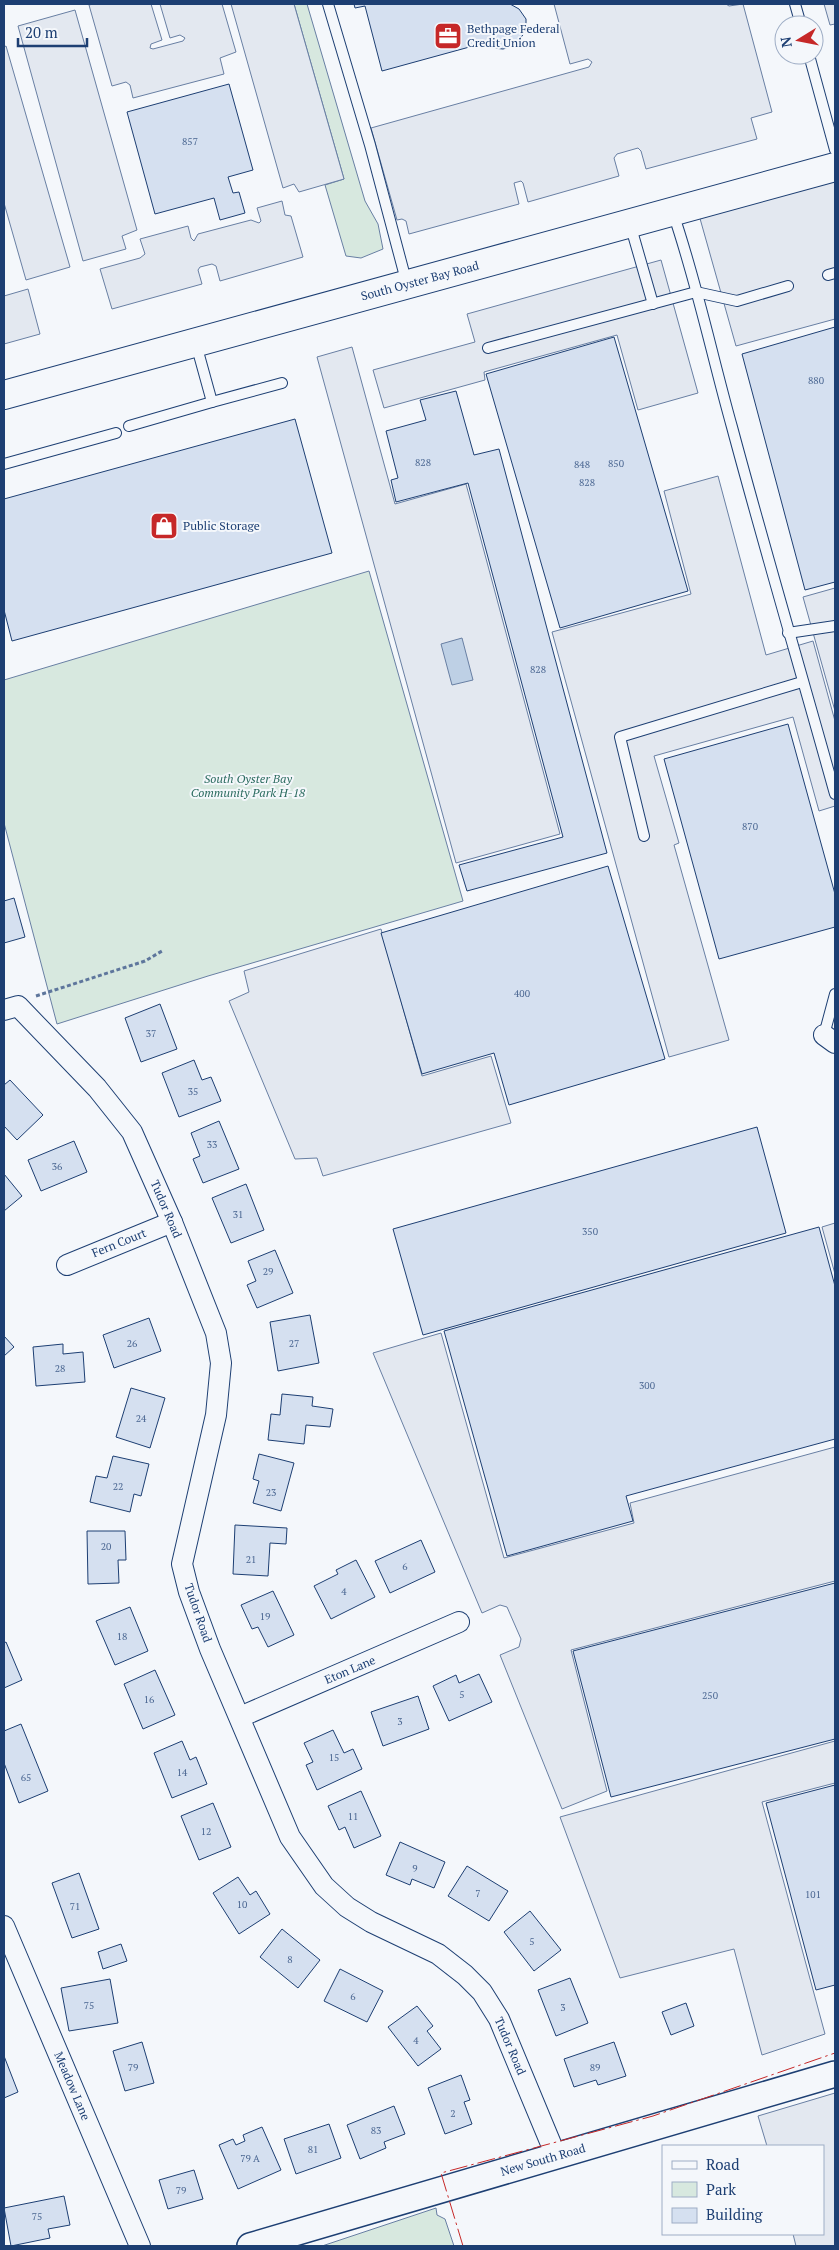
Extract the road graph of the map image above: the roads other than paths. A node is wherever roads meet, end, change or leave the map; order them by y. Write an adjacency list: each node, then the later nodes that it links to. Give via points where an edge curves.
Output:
1 (328, 4): 7 (lane)
2 (812, 65): 3 (lane)
3 (835, 150)
4 (835, 167): 5 (main road, South Oyster Bay Road)
5 (673, 212): 6 (main road, South Oyster Bay Road); 9 (lane)
6 (630, 223): 7 (main road, South Oyster Bay Road); 10 (lane)
7 (407, 284): 11 (main road, South Oyster Bay Road)
8 (788, 286): 9 (lane, via 736,301)
9 (696, 292): 10 (lane); 20 (lane)
10 (653, 304): 12 (lane)
11 (196, 343): 14 (main road, South Oyster Bay Road); 15 (lane)
12 (488, 348)
13 (282, 383): 15 (lane)
14 (4, 395)
15 (212, 402): 16 (lane)
16 (129, 426)
17 (116, 432): 18 (lane)
18 (4, 464)
19 (835, 626): 20 (lane)
20 (788, 633): 21 (lane)
21 (802, 682): 22 (lane); 23 (lane, via 620,737)
22 (835, 794)
23 (644, 836)
24 (835, 994): 26 (lane)
25 (11, 1008): 27 (street, Tudor Road, via 97,1088 132,1132)
26 (830, 1039)
27 (172, 1222): 28 (street, Fern Court); 30 (street, Tudor Road, via 216,1333 221,1363 216,1416 182,1564 210,1648)
28 (67, 1265)
29 (459, 1622): 30 (street, Eton Lane)
30 (240, 1717): 33 (street, Tudor Road, via 290,1837 324,1886 347,1908 438,1954 482,1992 499,2019)
31 (4, 1926): 34 (street, Meadow Lane)
32 (835, 2074): 33 (street, New South Road)
33 (556, 2156): 35 (street, New South Road)
34 (140, 2246)
35 (250, 2246)

